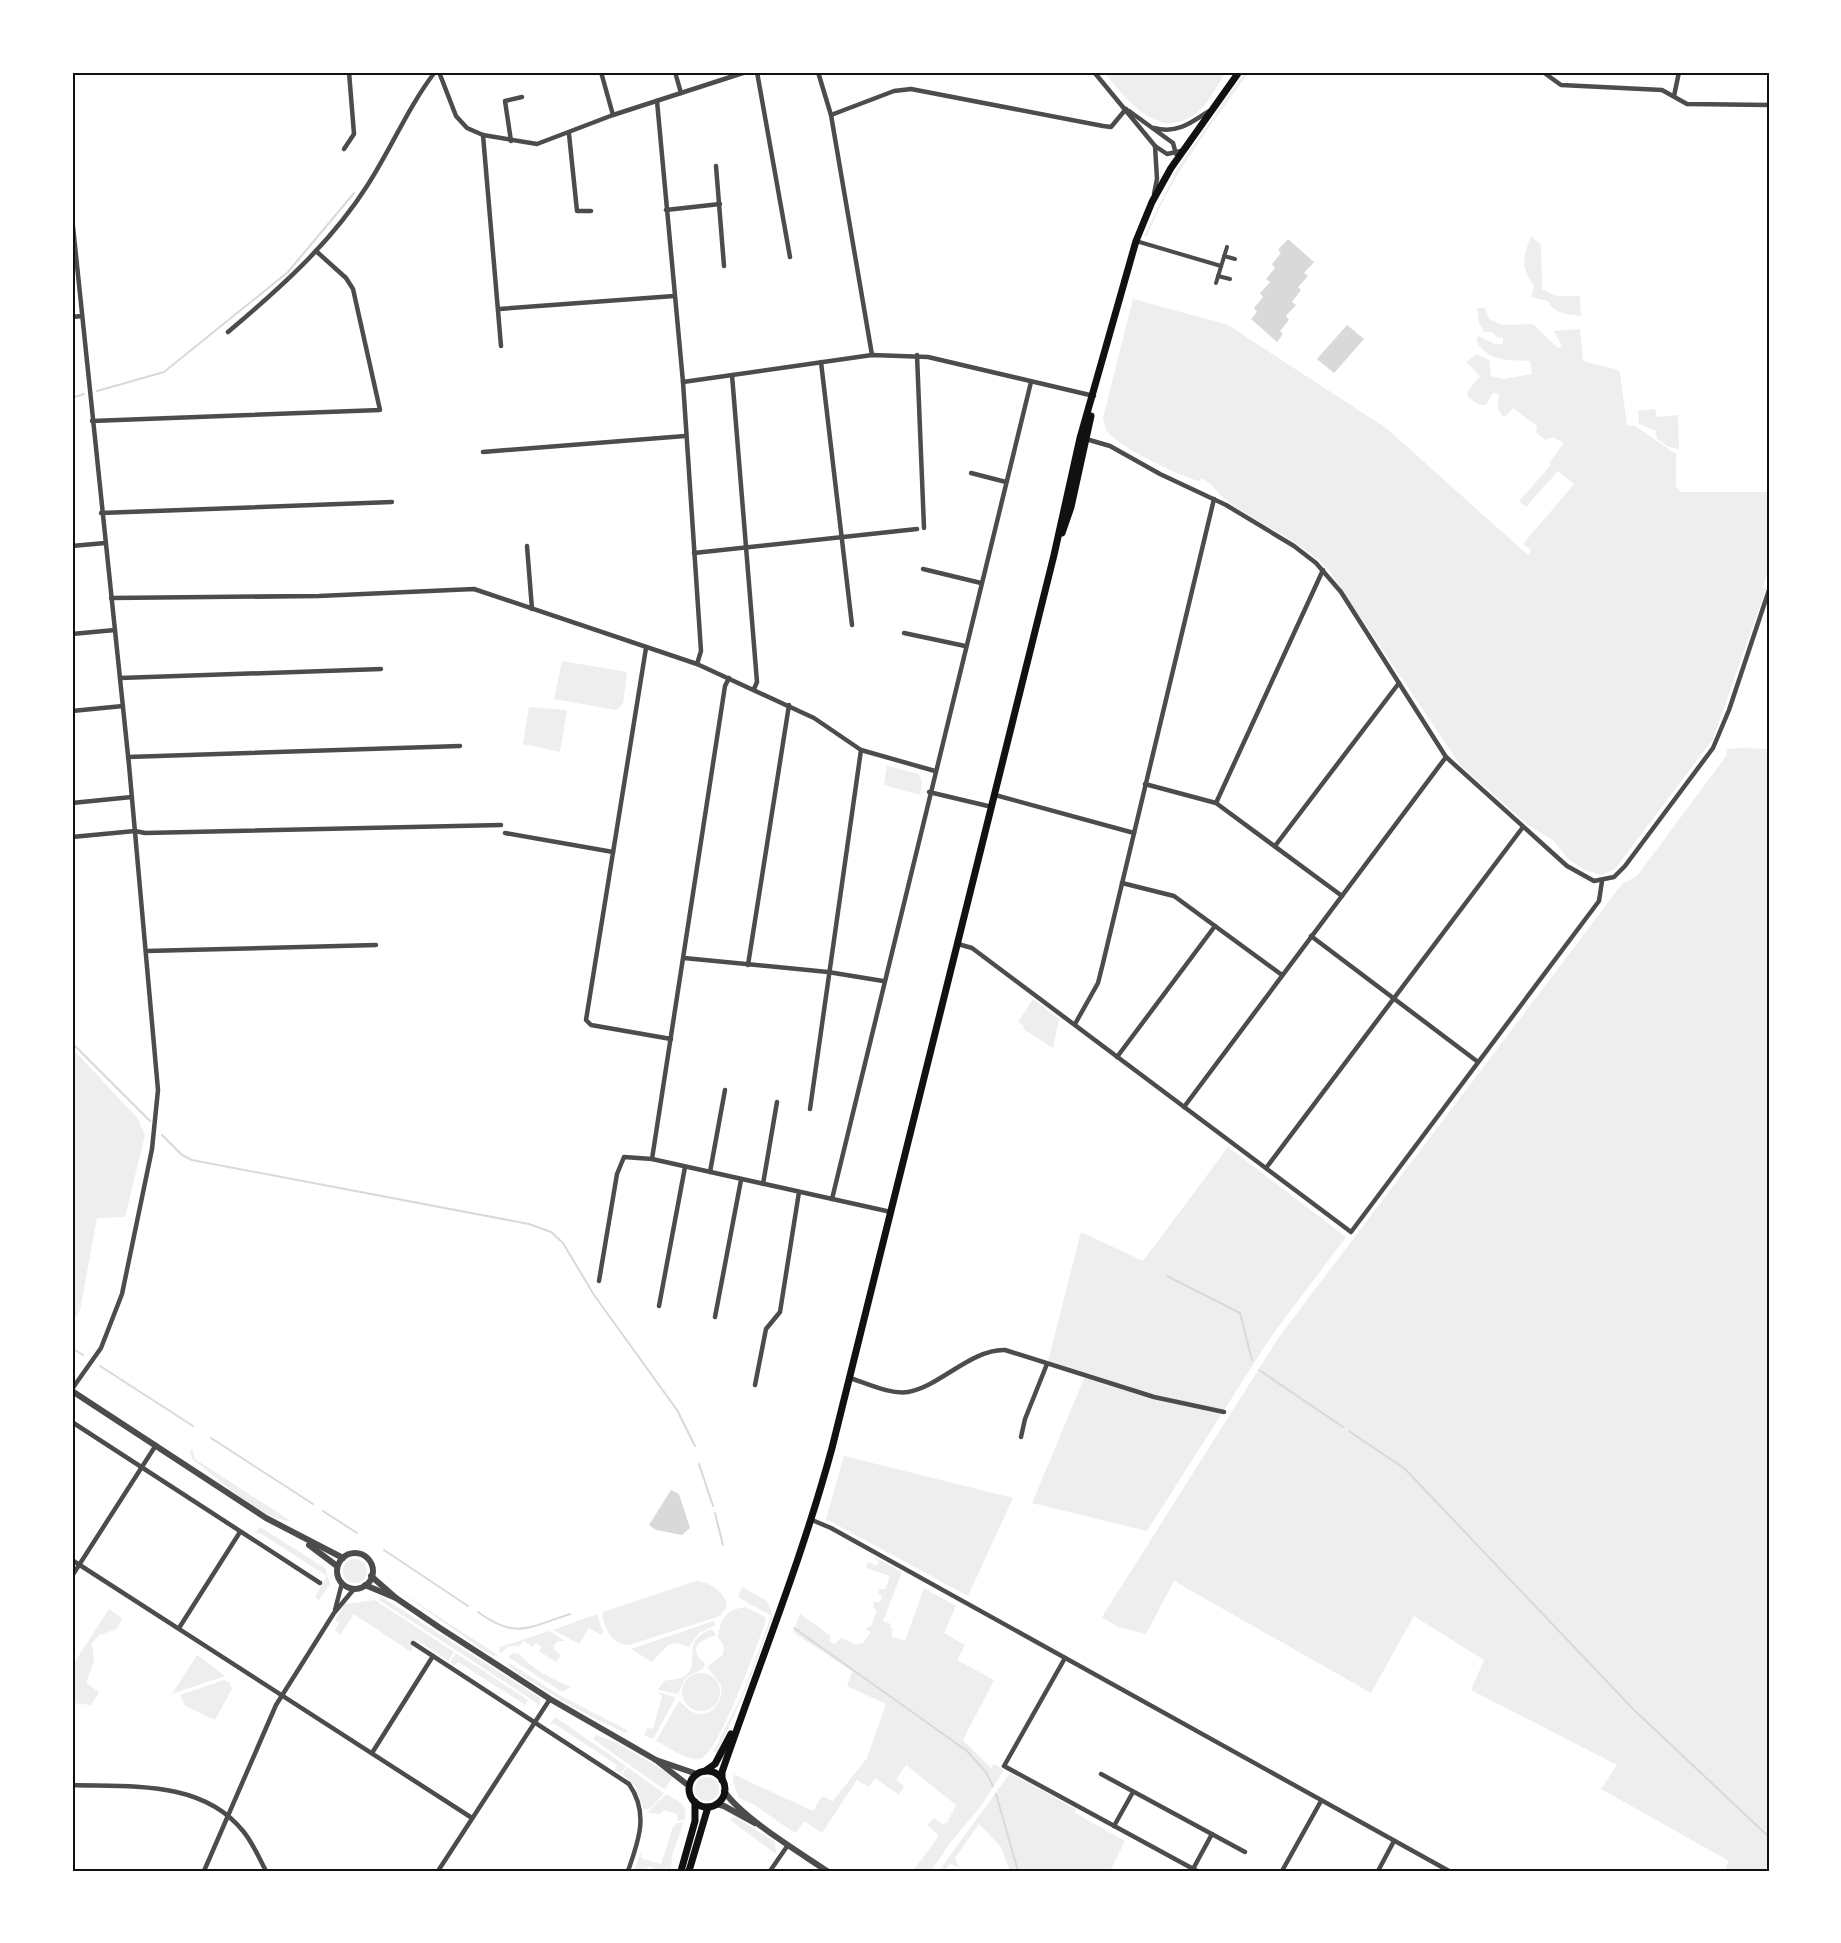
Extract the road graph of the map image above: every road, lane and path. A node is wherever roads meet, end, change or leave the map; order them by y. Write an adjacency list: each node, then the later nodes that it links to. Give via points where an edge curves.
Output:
1 (349, 72): 27 (street, via 354,134)
2 (437, 72): 23 (street, via 456,116 467,128); 38 (street, via 422,90 366,188)
3 (600, 72): 19 (street)
4 (675, 72): 12 (street)
5 (746, 72): 12 (street)
6 (757, 72): 40 (street)
7 (818, 72): 20 (street)
8 (1094, 72): 17 (street)
9 (1239, 72): 18 (main road)
10 (1543, 72): 13 (street, via 1561,85 1662,90)
11 (1679, 72): 13 (street)
12 (681, 93): 15 (street)
13 (1674, 96): 16 (street, via 1687,104)
14 (522, 97): 24 (street, via 505,101)
15 (657, 100): 19 (street); 33 (street)
16 (1769, 105)
17 (1126, 109): 20 (street, via 1111,127 910,89 894,91); 21 (street); 25 (street)
18 (1211, 110): 21 (street, via 1185,127); 26 (main road)
19 (613, 115): 22 (street)
20 (831, 115): 53 (street)
21 (1151, 127): 28 (street, via 1173,142)
22 (569, 134): 24 (street, via 537,144); 34 (street, via 577,211)
23 (483, 135): 24 (street); 48 (street)
24 (512, 141)
25 (1155, 146): 28 (street, via 1167,154); 31 (street, via 1157,179)
26 (1185, 147): 28 (street); 30 (main road)
27 (344, 149)
28 (1176, 153): 30 (street)
29 (716, 166): 32 (street)
30 (1171, 168): 31 (main road)
31 (1152, 202): 36 (main road)
32 (720, 204): 33 (street); 42 (street)
33 (666, 210): 47 (street)
34 (591, 211)
35 (72, 217): 49 (street)
36 (1136, 240): 43 (street); 59 (main road)
37 (1227, 247): 39 (street)
38 (316, 251): 51 (street, via 294,277); 60 (street, via 353,289 380,410)
39 (1224, 256): 41 (street); 43 (street)
40 (790, 257)
41 (1235, 259)
42 (724, 266)
43 (1221, 266): 44 (street)
44 (1218, 276): 45 (street); 46 (street)
45 (1230, 279)
46 (1216, 283)
47 (674, 296): 48 (street); 57 (street)
48 (499, 309): 52 (street)
49 (82, 316): 50 (street); 60 (street)
50 (72, 317)
51 (228, 332)
52 (501, 345)
53 (872, 355): 54 (street); 55 (street)
54 (917, 355): 58 (street); 69 (street)
55 (821, 362): 56 (street); 71 (street)
56 (732, 375): 57 (street); 75 (street)
57 (682, 382): 61 (street)
58 (1031, 382): 59 (street); 65 (street)
59 (1094, 396): 62 (main road)
60 (92, 421): 68 (street)
61 (685, 436): 63 (street); 76 (street)
62 (1084, 438): 66 (street, via 1110,446); 106 (main road, via 1071,507 1054,555)
63 (483, 452)
64 (971, 473): 65 (street)
65 (1006, 482): 79 (street)
66 (1214, 499): 78 (street, via 1294,546); 104 (street)
67 (392, 502): 68 (street)
68 (101, 513): 72 (street)
69 (924, 528)
70 (917, 529): 71 (street)
71 (842, 537): 75 (street); 84 (street)
72 (105, 543): 73 (street); 81 (street)
73 (72, 546)
74 (527, 546): 83 (street)
75 (745, 549): 76 (street); 95 (street, via 757,682)
76 (694, 553): 90 (street, via 701,651)
77 (923, 569): 79 (street)
78 (1323, 570): 94 (street); 109 (street)
79 (981, 583): 88 (street)
80 (1769, 590): 82 (street)
81 (111, 598): 83 (street, via 318,596 474,589); 85 (street)
82 (1767, 603): 119 (street, via 1713,748 1625,866 1614,877)
83 (532, 609): 89 (street)
84 (852, 626)
85 (115, 630): 87 (street); 92 (street)
86 (904, 633): 88 (street)
87 (72, 634)
88 (965, 646): 103 (street)
89 (646, 648): 90 (street); 118 (street)
90 (697, 664): 93 (street)
91 (381, 669): 92 (street)
92 (120, 678): 97 (street)
93 (729, 678): 95 (street); 127 (street)
94 (1399, 683): 102 (street); 117 (street)
95 (754, 689): 96 (street)
96 (789, 705): 100 (street); 128 (street)
97 (123, 706): 98 (street); 101 (street)
98 (72, 711)
99 (460, 746): 101 (street)
100 (861, 750): 103 (street); 129 (street)
101 (129, 757): 107 (street)
102 (1446, 757): 112 (street); 121 (street)
103 (934, 771): 105 (street)
104 (1145, 784): 109 (street); 115 (street)
105 (929, 792): 110 (street); 131 (street)
106 (995, 795): 110 (main road); 115 (street)
107 (132, 797): 108 (street); 113 (street)
108 (72, 803)
109 (1216, 803): 117 (street)
110 (992, 807): 124 (main road)
111 (501, 825): 113 (street)
112 (1523, 827): 119 (street, via 1579,874); 132 (street)
113 (135, 831): 116 (street); 126 (street)
114 (505, 833): 118 (street)
115 (1134, 833): 120 (street)
116 (72, 837)
117 (1275, 846): 121 (street)
118 (613, 852): 134 (street, via 586,1020 591,1025)
119 (1602, 881): 136 (street, via 1599,901)
120 (1122, 883): 122 (street, via 1174,896); 133 (street, via 1098,983)
121 (1342, 896): 123 (street)
122 (1215, 926): 130 (street); 135 (street)
123 (1311, 936): 130 (street); 132 (street)
124 (958, 944): 133 (street, via 972,948); 149 (main road)
125 (376, 945): 126 (street)
126 (146, 951): 156 (street, via 158,1090 152,1149 129,1266 114,1318 101,1348)
127 (684, 958): 128 (street); 134 (street)
128 (748, 965): 129 (street)
129 (828, 972): 131 (street); 140 (street)
130 (1282, 975): 139 (street)
131 (883, 981): 148 (street)
132 (1395, 999): 136 (street); 143 (street)
133 (1075, 1024): 135 (street)
134 (671, 1039): 141 (street)
135 (1117, 1057): 139 (street)
136 (1478, 1062): 143 (street, via 1351,1232)
137 (725, 1090): 144 (street)
138 (777, 1102): 146 (street)
139 (1184, 1107): 143 (street)
140 (810, 1109)
141 (652, 1159): 142 (street); 150 (street, via 624,1157 620,1162)
142 (685, 1167): 144 (street); 151 (street)
143 (1266, 1168)
144 (710, 1172): 145 (street)
145 (741, 1180): 146 (street); 152 (street)
146 (763, 1184): 147 (street)
147 (799, 1192): 148 (street); 155 (street, via 780,1312 766,1329)
148 (832, 1199): 149 (street)
149 (891, 1212): 154 (main road)
150 (599, 1281)
151 (659, 1306)
152 (715, 1317)
153 (1047, 1364): 154 (street, via 1013,1351 994,1350 911,1392); 157 (street, via 1154,1397); 159 (street)
154 (850, 1378): 162 (main road)
155 (755, 1385)
156 (72, 1390): 160 (street)
157 (1224, 1412)
158 (72, 1422): 161 (street)
159 (1020, 1437)
160 (156, 1445): 161 (street); 164 (street)
161 (141, 1467): 163 (street); 167 (street)
162 (812, 1520): 180 (street); 183 (main road)
163 (240, 1532): 171 (street); 177 (street)
164 (299, 1537): 165 (street); 168 (street)
165 (343, 1558): 168 (street); 170 (street, via 353,1553 363,1555 372,1566)
166 (72, 1560): 167 (street)
167 (79, 1565): 169 (street); 177 (street)
168 (337, 1566): 172 (street)
169 (72, 1576)
170 (371, 1576): 173 (street); 175 (street)
171 (320, 1583)
172 (342, 1583): 174 (street); 176 (street)
173 (365, 1585): 174 (street); 175 (street)
174 (354, 1589): 176 (street)
175 (396, 1598): 182 (street)
176 (334, 1613): 181 (street)
177 (179, 1628): 181 (street)
178 (413, 1643): 179 (street)
179 (434, 1656): 184 (street); 185 (street)
180 (1065, 1658): 195 (street); 200 (street, via 1004,1766)
181 (282, 1695): 185 (street); 198 (street)
182 (550, 1699): 184 (street); 186 (street)
183 (741, 1716): 187 (main road, via 715,1764); 190 (main road)
184 (535, 1723): 199 (street); 210 (street, via 629,1784 636,1794 641,1831)
185 (372, 1754): 199 (street)
186 (656, 1760): 188 (street); 192 (street)
187 (705, 1771): 188 (main road); 190 (main road)
188 (697, 1774): 192 (main road)
189 (1101, 1774): 194 (street)
190 (722, 1780): 193 (main road)
191 (72, 1785): 198 (street, via 178,1791 202,1800)
192 (689, 1786): 196 (main road)
193 (724, 1791): 197 (main road); 201 (street)
194 (1133, 1792): 200 (street); 202 (street)
195 (1321, 1801): 203 (street); 215 (street)
196 (694, 1802): 197 (main road); 211 (main road, via 695,1821)
197 (712, 1805): 201 (street, via 724,1806); 212 (main road)
198 (228, 1817): 207 (street); 208 (street, via 243,1832)
199 (472, 1818): 209 (street)
200 (1114, 1826): 206 (street)
201 (762, 1827): 204 (street)
202 (1212, 1834): 205 (street); 206 (street)
203 (1394, 1841): 216 (street); 217 (street)
204 (788, 1845): 213 (street); 214 (street)
205 (1245, 1852)
206 (1195, 1870)
207 (204, 1871)
208 (266, 1871)
209 (438, 1871)
210 (628, 1871)
211 (681, 1871)
212 (689, 1871)
213 (770, 1871)
214 (827, 1871)
215 (1282, 1871)
216 (1378, 1871)
217 (1449, 1871)

